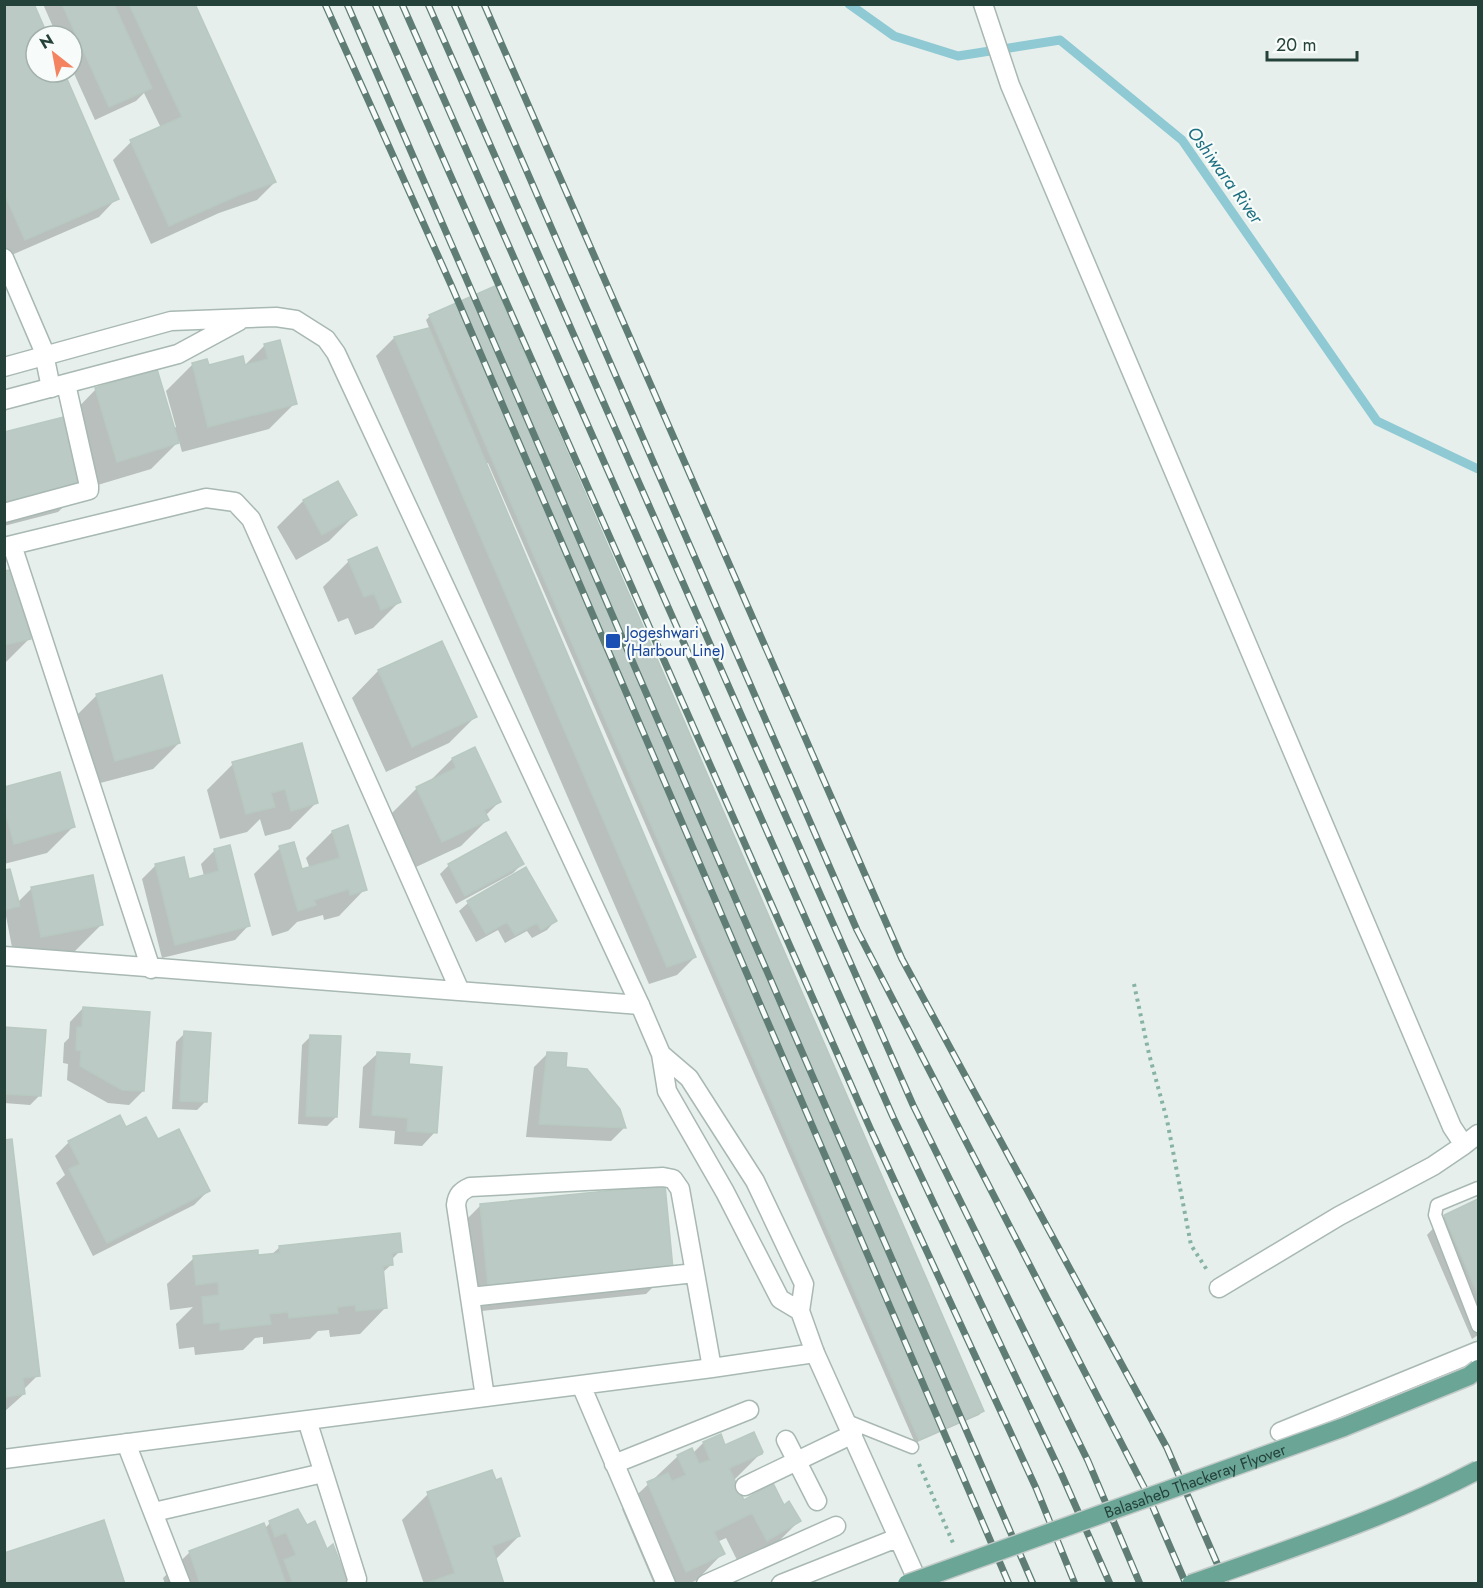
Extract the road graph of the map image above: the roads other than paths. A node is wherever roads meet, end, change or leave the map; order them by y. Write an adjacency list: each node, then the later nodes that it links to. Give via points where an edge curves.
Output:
1 (983, 7): 15 (street, via 1010,85 1452,1127)
2 (4, 258): 4 (street)
3 (243, 319): 4 (street, via 171,321); 6 (street, via 178,354); 13 (street, via 296,320 326,339 336,353)
4 (45, 356): 5 (street); 6 (street)
5 (4, 367)
6 (59, 386): 7 (street); 8 (street, via 89,490)
7 (4, 400)
8 (4, 513)
9 (8, 546): 11 (street); 12 (street, via 206,498 235,502 251,519)
10 (4, 956): 11 (street)
11 (151, 969): 12 (street)
12 (460, 991): 13 (street)
13 (640, 1005): 14 (street)
14 (661, 1054): 20 (street, via 668,1091 780,1299); 20 (street, via 689,1078 755,1181 804,1284)
15 (1471, 1140): 18 (street, via 1433,1166 1339,1216)
16 (1479, 1188): 21 (lane, via 1437,1205 1435,1215)
17 (695, 1273): 19 (street); 19 (street, via 680,1189 673,1179 470,1187 456,1197 456,1205); 24 (street)
18 (1219, 1288)
19 (470, 1297): 27 (street)
20 (800, 1311): 23 (street)
21 (1479, 1326)
22 (1479, 1351): 31 (street)
23 (815, 1353): 24 (street); 30 (street)
24 (712, 1368): 26 (street)
25 (1479, 1369): 50 (main road, Balasaheb Thackeray Flyover, bridge, via 1344,1427)
26 (581, 1385): 27 (street); 37 (street)
27 (485, 1397): 29 (street)
28 (749, 1410): 37 (street)
29 (307, 1420): 33 (street); 39 (street)
30 (850, 1428): 34 (lane); 36 (street); 44 (street)
31 (1280, 1432)
32 (786, 1440): 36 (street)
33 (126, 1443): 35 (street); 42 (street)
34 (912, 1447)
35 (4, 1459)
36 (797, 1461): 40 (street); 41 (street)
37 (614, 1464): 47 (street)
38 (1479, 1470): 52 (main road, bridge, via 1344,1529)
39 (323, 1473): 42 (street); 46 (street)
40 (745, 1486)
41 (817, 1501)
42 (154, 1512): 45 (street)
43 (836, 1526): 48 (street)
44 (897, 1538): 49 (street); 51 (street)
45 (181, 1584)
46 (356, 1584)
47 (666, 1584)
48 (706, 1584)
49 (781, 1584)
50 (907, 1584)
51 (919, 1584)
52 (1191, 1584)

